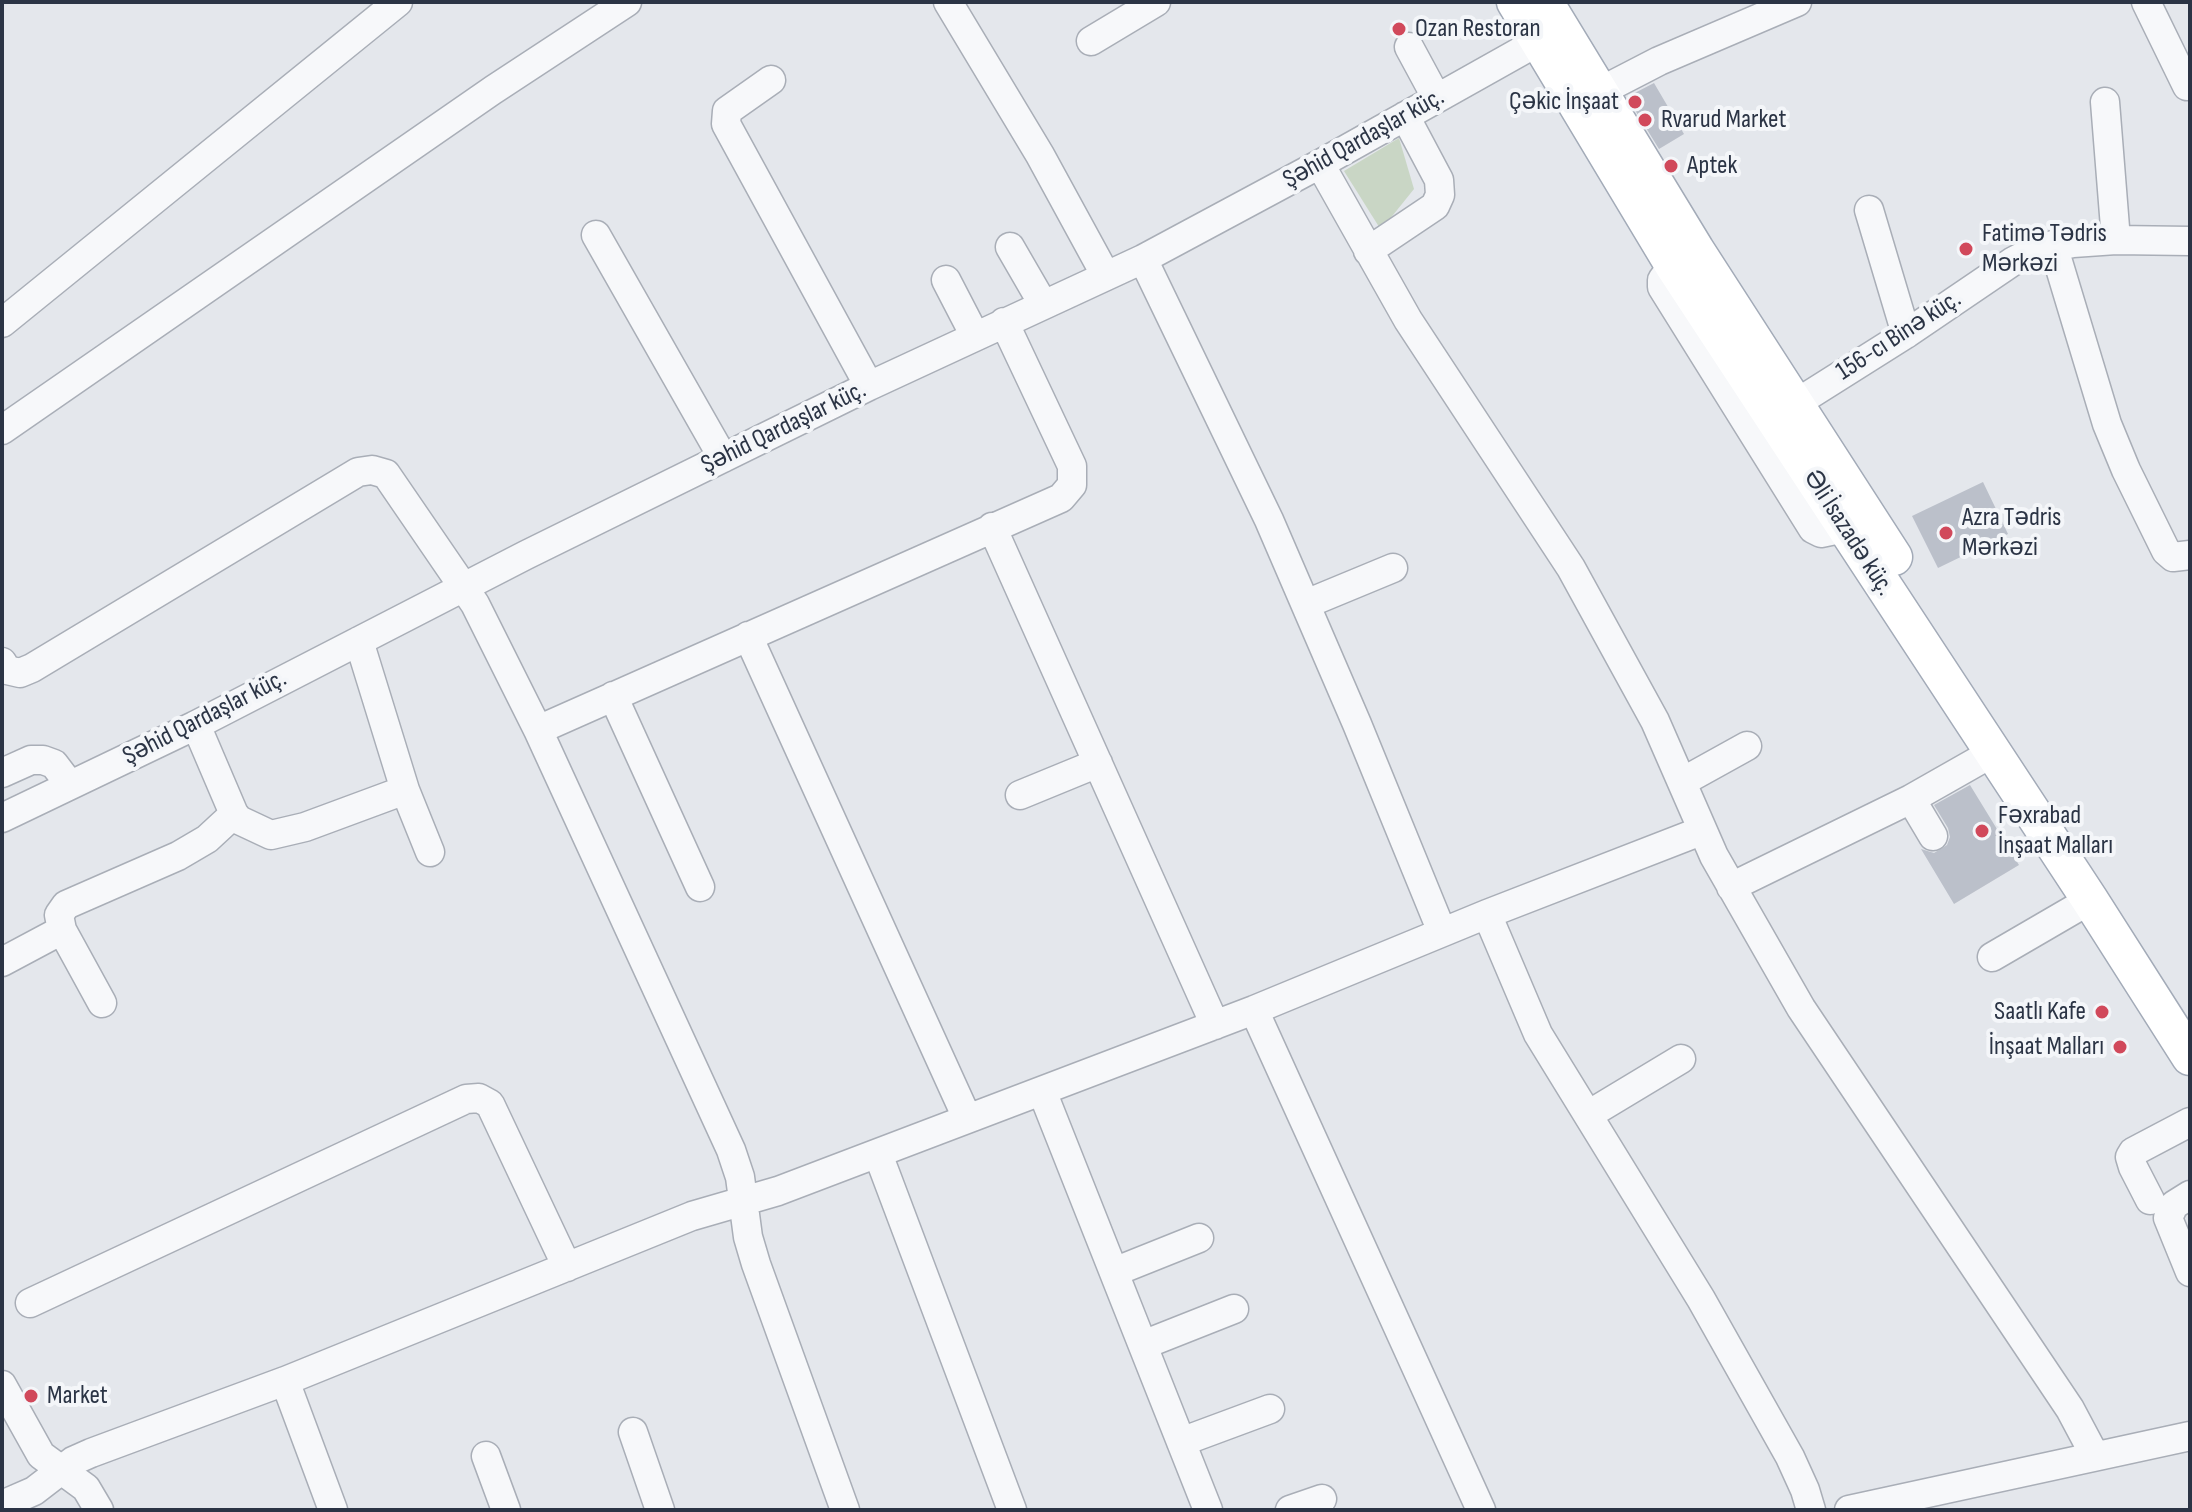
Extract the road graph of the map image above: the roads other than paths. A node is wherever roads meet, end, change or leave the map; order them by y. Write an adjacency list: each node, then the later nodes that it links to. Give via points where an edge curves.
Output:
1 (398, 2): 32 (street)
2 (627, 2): 37 (street)
3 (948, 2): 28 (street)
4 (1156, 2): 11 (street)
5 (1515, 2): 9 (main road, Əli İsazadə küç.)
6 (1738, 2): 10 (street)
7 (1797, 2): 10 (street)
8 (2146, 2): 14 (street)
9 (1548, 24): 15 (main road, Əli İsazadə küç.); 16 (street, Şəhid Qardaşlar küç.); 51 (main road, Əli İsazadə küç., via 1673,265 1845,528)
10 (1730, 31): 15 (street)
11 (1091, 41)
12 (1409, 47): 16 (street)
13 (771, 80): 35 (street, via 727,111 726,124)
14 (2187, 86)
15 (1599, 92): 36 (main road, Əli İsazadə küç.)
16 (1436, 97): 18 (street, Şəhid Qardaşlar küç.)
17 (2105, 102): 22 (street)
18 (1405, 116): 19 (street, Şəhid Qardaşlar küç.); 26 (street, via 1439,180 1440,195 1435,206)
19 (1320, 164): 26 (street); 27 (street, Şəhid Qardaşlar küç.)
20 (1869, 210): 33 (street)
21 (596, 235): 38 (street)
22 (2116, 240): 23 (street, 156-cı Binə küç.); 24 (street, 156-cı Binə küç.)
23 (2190, 241)
24 (2053, 245): 33 (street, 156-cı Binə küç., via 2012,262); 40 (street, via 2126,470 2166,551 2173,557)
25 (1010, 247): 30 (street)
26 (1368, 251): 54 (street, via 1571,568 1655,721)
27 (1143, 259): 28 (street, Şəhid Qardaşlar küç.); 43 (street)
28 (1106, 276): 30 (street, Şəhid Qardaşlar küç.)
29 (946, 280): 34 (street)
30 (1043, 304): 31 (street, Şəhid Qardaşlar küç.)
31 (1004, 322): 34 (street, Şəhid Qardaşlar küç.); 39 (street, via 1073,475 1061,498)
32 (2, 323)
33 (1906, 334): 36 (street, 156-cı Binə küç.)
34 (975, 336): 35 (street, Şəhid Qardaşlar küç.)
35 (869, 386): 38 (street, Şəhid Qardaşlar küç.)
36 (1795, 404): 51 (main road, Əli İsazadə küç.)
37 (2, 430)
38 (723, 458): 42 (street, Şəhid Qardaşlar küç.)
39 (992, 527): 44 (street); 52 (street)
40 (2190, 555)
41 (1393, 568): 43 (street)
42 (464, 588): 45 (street, Şəhid Qardaşlar küç.); 46 (street, via 386,474 358,472 32,668 20,673 7,670); 49 (street)
43 (1306, 604): 69 (street)
44 (748, 636): 47 (street); 80 (street)
45 (359, 641): 48 (street, Şəhid Qardaşlar küç.); 56 (street)
46 (2, 662)
47 (613, 696): 49 (street); 64 (street)
48 (196, 725): 55 (street, Şəhid Qardaşlar küç.); 59 (street)
49 (538, 730): 85 (street, via 731,1150)
50 (1747, 746): 54 (street)
51 (2002, 747): 58 (street); 66 (main road, Əli İsazadə küç.); 74 (main road, Əli İsazadə küç.)
52 (1098, 763): 57 (street); 75 (street)
53 (2, 773): 55 (street, via 43,760 54,764)
54 (1682, 782): 61 (street)
55 (70, 785): 60 (street, Şəhid Qardaşlar küç.)
56 (405, 790): 59 (street, via 271,835); 63 (street)
57 (1020, 795)
58 (1911, 799): 62 (street); 65 (street)
59 (234, 814): 68 (street, via 178,856 66,905 59,915)
60 (2, 818)
61 (1701, 831): 65 (street); 67 (street)
62 (1933, 836)
63 (430, 852)
64 (700, 887)
65 (1731, 887): 100 (street, via 1801,1008 2070,1409)
66 (2090, 900): 70 (street); 76 (main road, Əli İsazadə küç.)
67 (1487, 914): 69 (street); 79 (street, via 1538,1034)
68 (62, 930): 71 (street); 72 (street)
69 (1442, 932): 73 (street)
70 (1992, 957)
71 (2, 962)
72 (102, 1003)
73 (1254, 1010): 75 (street); 113 (street)
74 (2190, 1016)
75 (1215, 1025): 78 (street)
76 (2190, 1057)
77 (1681, 1059): 79 (street)
78 (1042, 1091): 80 (street); 88 (street)
79 (1588, 1115): 114 (street, via 1723,1338 1790,1457)
80 (967, 1118): 82 (street)
81 (2190, 1122): 84 (street, via 2130,1157)
82 (878, 1154): 85 (street); 110 (street)
83 (2190, 1195): 89 (street, via 2174,1205 2168,1218)
84 (2150, 1200)
85 (744, 1203): 87 (street, via 692,1216); 109 (street, via 756,1264)
86 (1199, 1238): 88 (street)
87 (567, 1267): 90 (street, via 490,1104 479,1098 466,1099); 93 (street)
88 (1114, 1272): 92 (street)
89 (2190, 1272)
90 (30, 1303)
91 (1234, 1309): 92 (street)
92 (1143, 1345): 98 (street)
93 (285, 1381): 101 (street, via 91,1453); 106 (street)
94 (2, 1385): 101 (street, via 41,1455)
95 (1270, 1409): 98 (street)
96 (633, 1432): 108 (street)
97 (2190, 1436): 100 (street)
98 (1181, 1442): 111 (street)
99 (486, 1456): 107 (street)
100 (2095, 1456): 103 (street)
101 (60, 1470): 104 (street, via 34,1491); 105 (street, via 86,1488)
102 (1322, 1499): 112 (street)
103 (1910, 1504): 115 (street)
104 (2, 1505)
105 (99, 1510)
106 (333, 1510)
107 (506, 1510)
108 (660, 1510)
109 (845, 1510)
110 (1012, 1510)
111 (1208, 1510)
112 (1290, 1510)
113 (1481, 1510)
114 (1811, 1510)
115 (1849, 1510)

